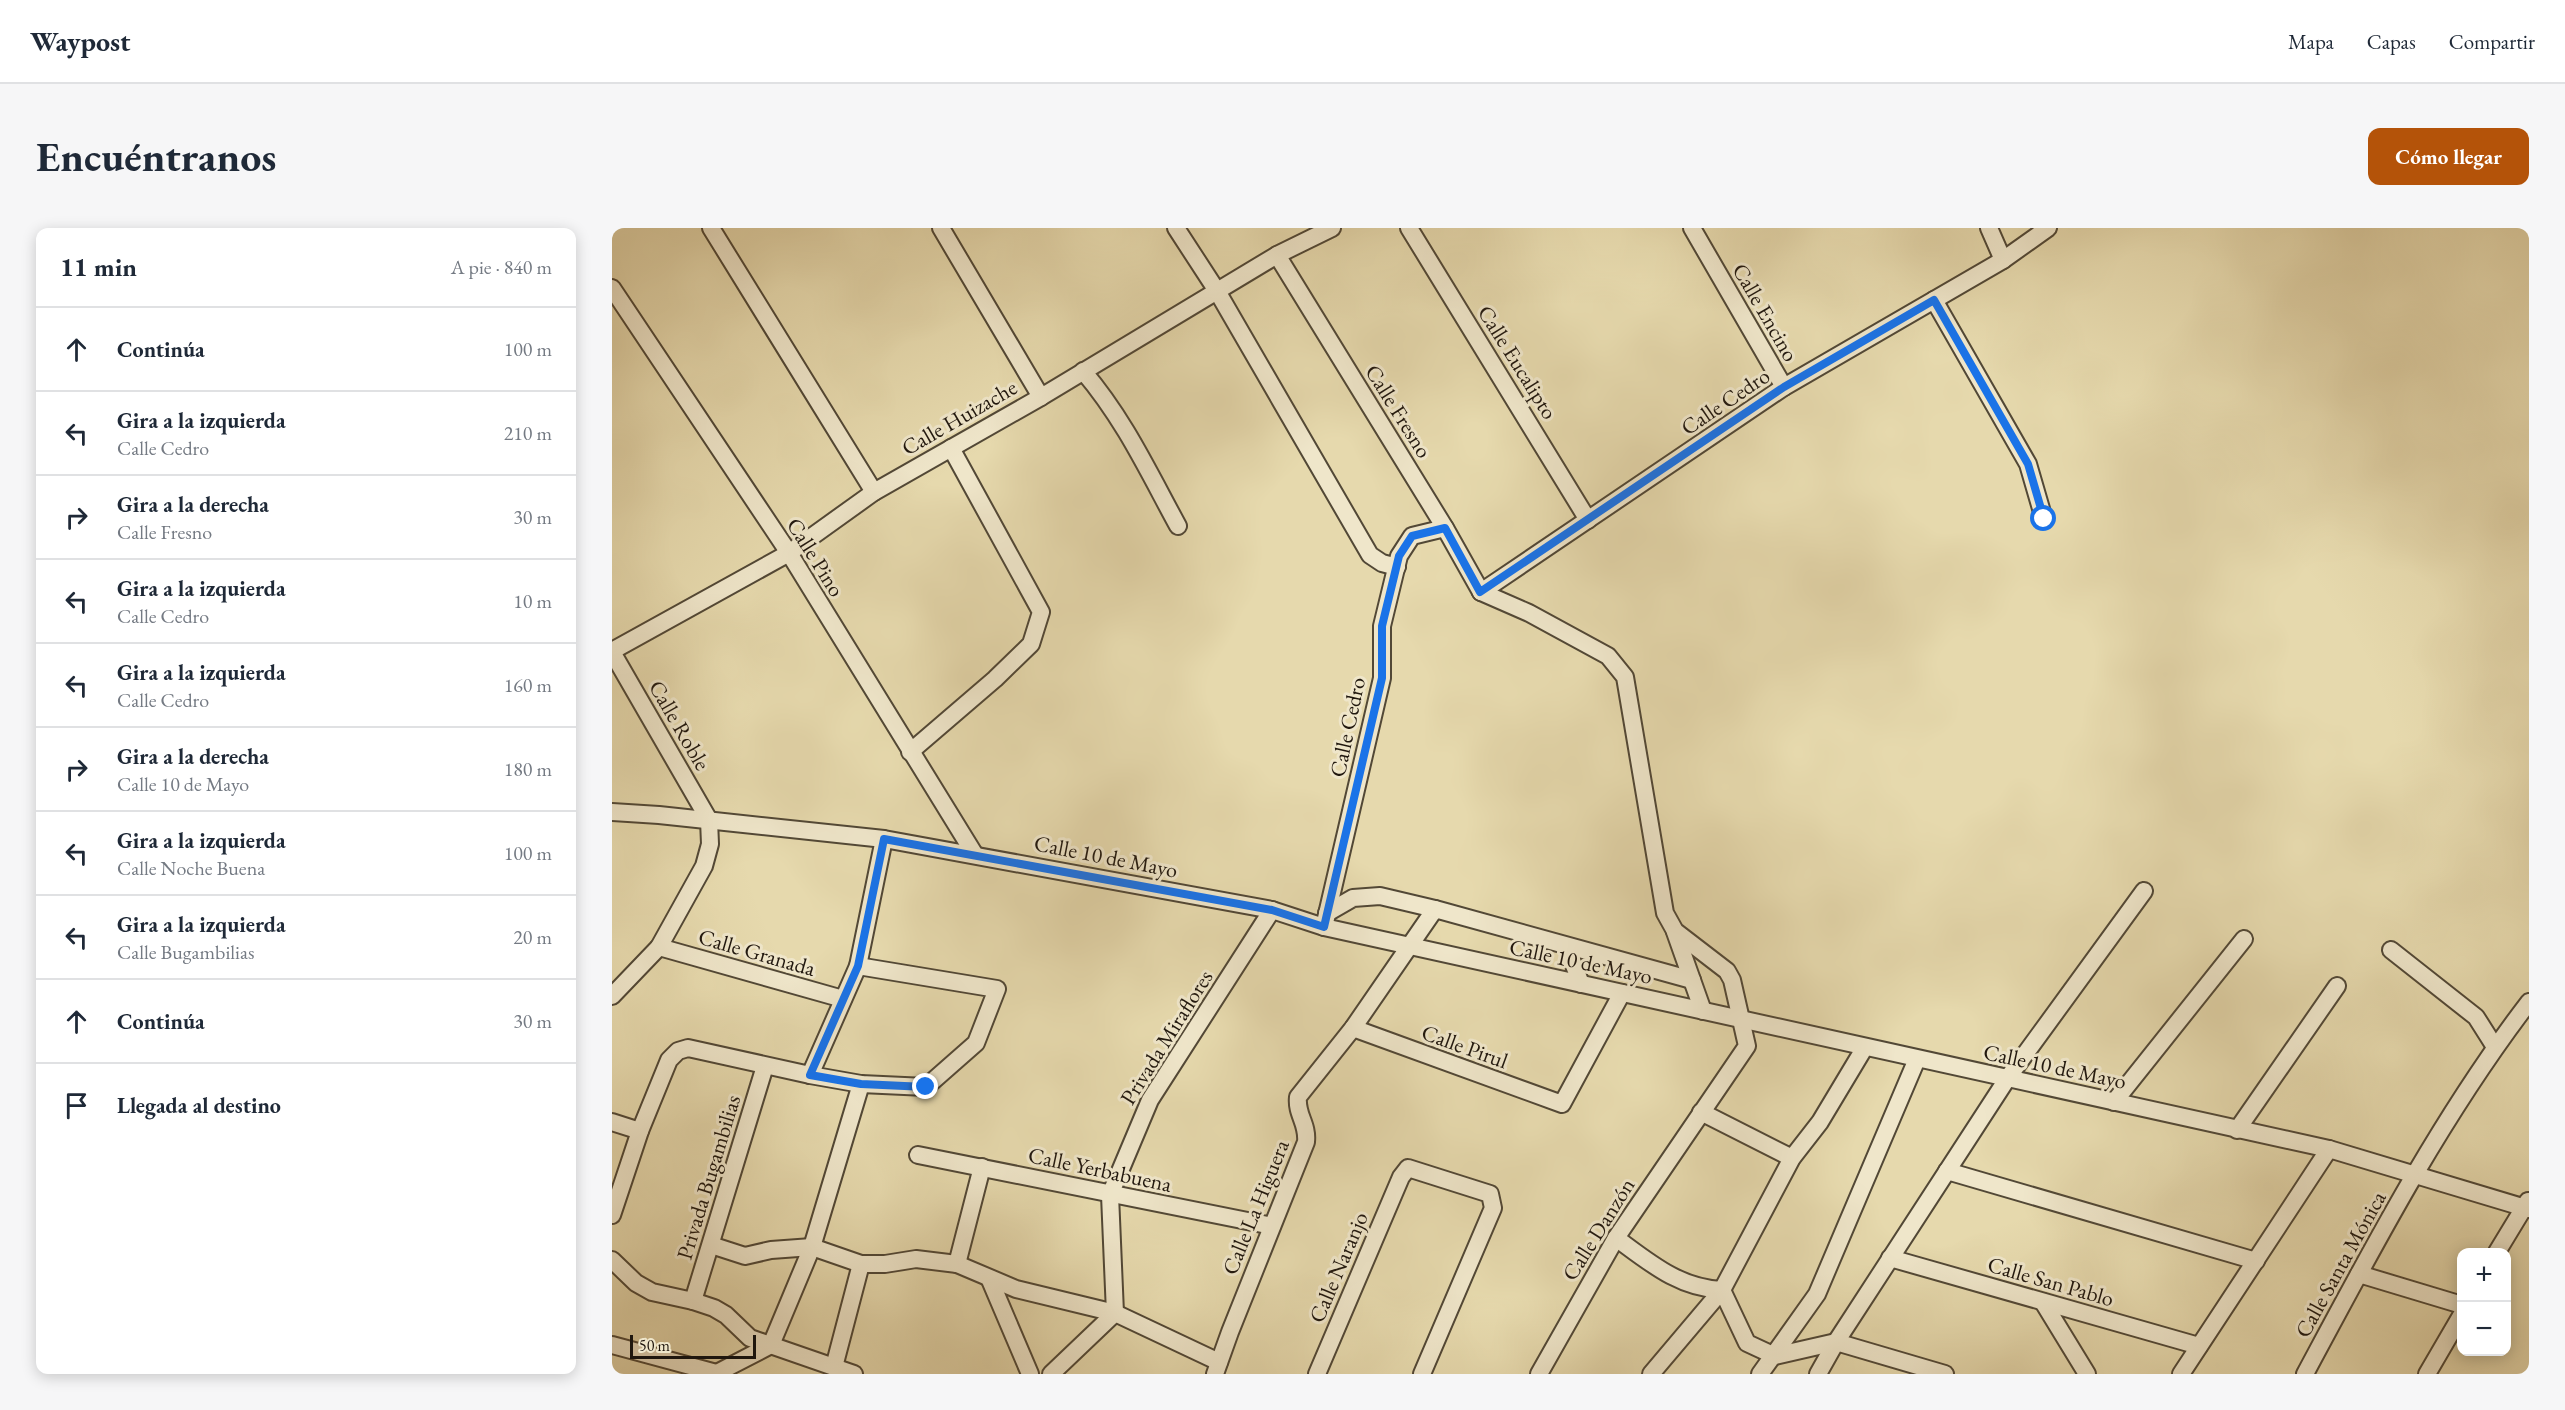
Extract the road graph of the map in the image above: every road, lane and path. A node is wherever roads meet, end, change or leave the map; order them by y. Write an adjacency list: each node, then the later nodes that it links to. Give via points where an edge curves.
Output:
1 (711, 228): 18 (street)
2 (941, 228): 16 (street)
3 (1176, 228): 12 (street)
4 (1332, 228): 9 (street, Calle Huizache)
5 (1410, 228): 20 (street, Calle Eucalipto)
6 (1692, 228): 15 (street, Calle Encino)
7 (1989, 228): 10 (street)
8 (2048, 228): 10 (street, Calle Cedro)
9 (1277, 255): 12 (street, Calle Huizache); 22 (street, Calle Fresno)
10 (2003, 260): 13 (street, Calle Cedro)
11 (612, 288): 23 (street, Calle Pino)
12 (1217, 291): 14 (street, Calle Huizache); 24 (street, via 1370,555)
13 (1934, 300): 15 (street, Calle Cedro); 19 (street, via 2028,464)
14 (1083, 371): 16 (street, Calle Huizache); 21 (street, via 1122,424)
15 (1784, 387): 20 (street, Calle Cedro)
16 (1041, 397): 17 (street, Calle Huizache)
17 (951, 448): 18 (street, Calle Huizache); 27 (street, via 1041,612 1031,644)
18 (874, 492): 23 (street, Calle Huizache)
19 (2044, 519)
20 (1588, 520): 25 (street, Calle Cedro)
21 (1178, 526)
22 (1445, 528): 24 (street, Calle Cedro, via 1412,536); 25 (street, Calle Fresno)
23 (789, 553): 26 (street, Calle Huizache); 27 (street, Calle Pino)
24 (1397, 567): 35 (street, Calle Cedro, via 1382,626 1382,678)
25 (1480, 592): 36 (street, via 1529,613 1608,656 1625,677 1665,913)
26 (612, 651): 29 (street, Calle Roble)
27 (910, 752): 31 (street, Calle Pino)
28 (612, 812): 29 (street, Calle 10 de Mayo)
29 (709, 820): 30 (street, Calle 10 de Mayo); 40 (street, via 710,844 704,867)
30 (884, 839): 31 (street, Calle 10 de Mayo); 42 (street)
31 (975, 855): 34 (street, Calle 10 de Mayo)
32 (2144, 891): 58 (street)
33 (1435, 909): 35 (street, via 1380,896 1353,898); 38 (street, Calle La Higuera); 39 (street)
34 (1272, 910): 35 (street, Calle 10 de Mayo); 71 (street, Privada Miraflores, via 1150,1100)
35 (1325, 920): 38 (street, Calle 10 de Mayo)
36 (1675, 931): 43 (street); 51 (street, Calle Danzón, via 1727,971)
37 (2244, 939): 60 (street)
38 (1409, 946): 44 (street, Calle 10 de Mayo); 52 (street, Calle La Higuera)
39 (1567, 947): 43 (street); 44 (street)
40 (659, 948): 47 (street); 48 (street, Calle Granada)
41 (2391, 950): 54 (street, via 2476,1017)
42 (858, 966): 48 (street); 59 (street, via 997,989 976,1043 926,1087)
43 (1692, 980): 50 (street)
44 (1581, 984): 46 (street, Calle 10 de Mayo)
45 (2337, 986): 63 (street)
46 (1622, 993): 50 (street, Calle 10 de Mayo); 52 (street, Calle Pirul, via 1562,1104)
47 (612, 996)
48 (843, 999): 57 (street)
49 (2529, 1002): 54 (street, Calle Santa Mónica)
50 (1703, 1011): 51 (street, Calle 10 de Mayo)
51 (1742, 1020): 53 (street, Calle 10 de Mayo); 61 (street, Calle Danzón, via 1747,1046)
52 (1353, 1028): 74 (street, Calle La Higuera, via 1298,1097 1297,1108 1307,1129 1306,1142)
53 (1865, 1047): 55 (street, Calle 10 de Mayo); 67 (street, via 1820,1122)
54 (2495, 1047): 70 (street, Calle Santa Mónica)
55 (1917, 1059): 58 (street, Calle 10 de Mayo); 96 (street, via 1818,1294)
56 (765, 1065): 57 (street); 64 (street, via 688,1048 678,1050 669,1060); 76 (street, Privada Bugambilias)
57 (810, 1075): 59 (street)
58 (2007, 1079): 60 (street, Calle 10 de Mayo); 69 (street)
59 (861, 1084): 77 (street)
60 (2114, 1102): 63 (street, Calle 10 de Mayo)
61 (1701, 1112): 67 (street); 75 (street, Calle Danzón)
62 (612, 1122): 64 (street)
63 (2237, 1130): 65 (street, Calle 10 de Mayo)
64 (640, 1131): 73 (street)
65 (2329, 1149): 70 (street, Calle 10 de Mayo); 81 (street)
66 (918, 1155): 68 (street, Calle Yerbabuena)
67 (1792, 1158): 86 (street)
68 (982, 1167): 71 (street, Calle Yerbabuena); 83 (street)
69 (1947, 1171): 79 (street); 81 (street)
70 (2415, 1176): 72 (street, Calle 10 de Mayo); 84 (street, Calle Santa Mónica)
71 (1110, 1195): 74 (street, Calle Yerbabuena); 90 (street)
72 (2527, 1206): 78 (street)
73 (612, 1215)
74 (1272, 1226): 98 (street, Calle La Higuera)
75 (1616, 1238): 86 (street, via 1669,1276 1702,1289); 105 (street, Calle Danzón)
76 (711, 1245): 77 (street, via 745,1256); 87 (street, Privada Bugambilias)
77 (812, 1247): 82 (street); 94 (street)
78 (2501, 1248)
79 (1890, 1258): 88 (street, Calle San Pablo); 92 (street)
80 (612, 1260): 87 (street, via 651,1292)
81 (2256, 1261): 95 (street)
82 (861, 1264): 83 (street, via 916,1259); 97 (street)
83 (957, 1264): 85 (street)
84 (2359, 1274): 89 (street); 112 (street, Calle Santa Mónica)
85 (990, 1280): 90 (street); 101 (street)
86 (1722, 1290): 96 (street, via 1748,1343); 106 (street)
87 (693, 1301): 94 (street, via 726,1316 750,1338)
88 (2043, 1302): 95 (street, Calle San Pablo); 110 (street)
89 (2457, 1303)
90 (1115, 1313): 98 (street); 102 (street)
91 (2457, 1323): 113 (street)
92 (1836, 1342): 96 (street); 108 (street); 109 (street)
93 (612, 1345): 99 (street)
94 (771, 1345): 97 (street); 99 (street)
95 (2199, 1346): 111 (street)
96 (1775, 1356): 107 (street)
97 (834, 1367): 100 (street)
98 (1217, 1368)
99 (717, 1374)
100 (854, 1374)
101 (1030, 1374)
102 (1051, 1374)
103 (1317, 1374): 104 (street, Calle Naranjo, via 1408,1168 1490,1194 1493,1208)
104 (1422, 1374)
105 (1539, 1374)
106 (1651, 1374)
107 (1760, 1374)
108 (1818, 1374)
109 (1945, 1374)
110 (2087, 1374)
111 (2181, 1374)
112 (2305, 1374)
113 (2427, 1374)

